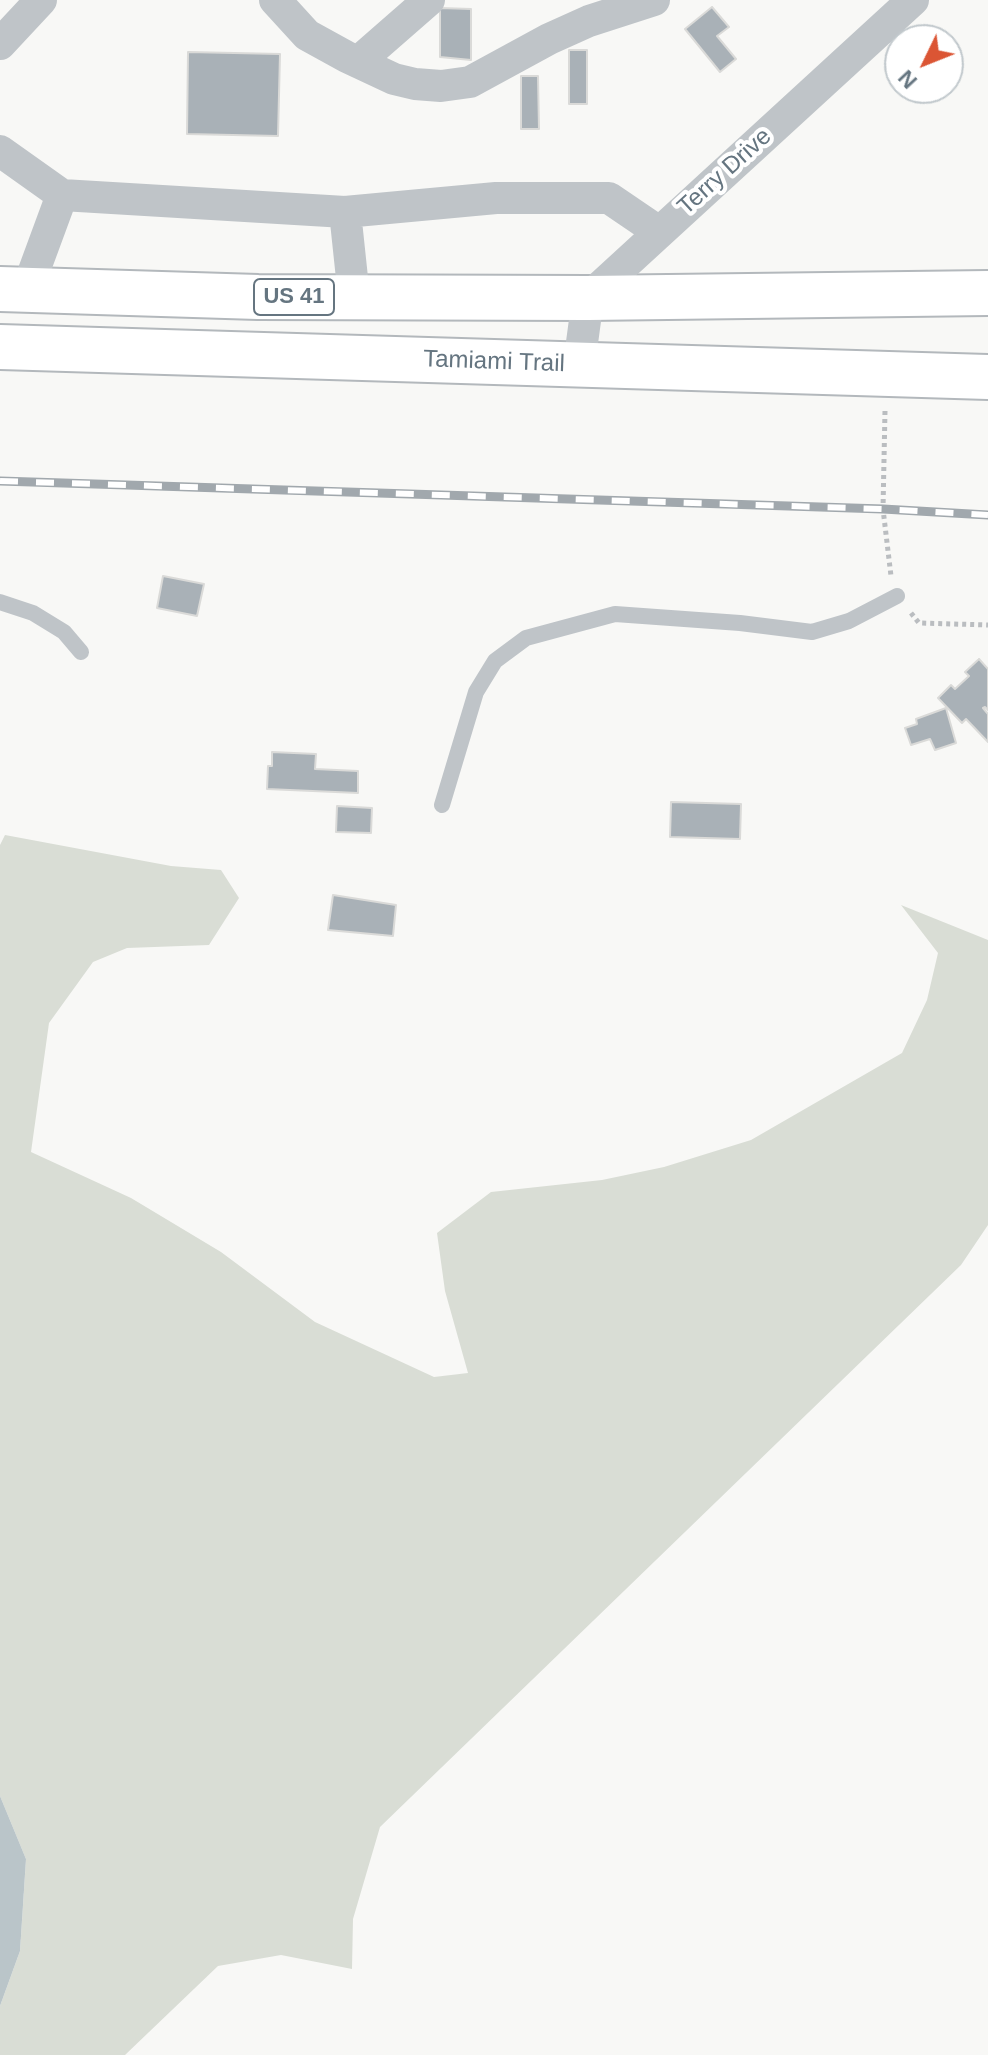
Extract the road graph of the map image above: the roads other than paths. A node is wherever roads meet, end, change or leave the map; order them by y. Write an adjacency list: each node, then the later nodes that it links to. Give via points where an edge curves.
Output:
1 (41, 0): 6 (street)
2 (429, 0): 7 (street)
3 (654, 0): 7 (street, via 589,21 470,82 415,84)
4 (913, 0): 11 (street, Terry Drive)
5 (280, 1): 7 (street, via 307,35)
6 (0, 44)
7 (358, 62)
8 (0, 151): 9 (street)
9 (62, 195): 10 (street); 12 (street)
10 (345, 212): 11 (street, via 496,198 609,198); 14 (street)
11 (659, 232): 15 (street, Terry Drive)
12 (13, 289): 14 (main road, US 41)
13 (988, 293): 15 (main road, US 41)
14 (354, 297): 15 (main road, US 41)
15 (588, 298): 17 (street)
16 (0, 347): 17 (main road, Tamiami Trail)
17 (579, 365): 18 (main road, Tamiami Trail)
18 (988, 377)
19 (897, 596): 22 (lane, via 849,621 812,632 615,614 526,638 495,661 476,692)
20 (0, 602): 21 (lane, via 33,613 64,632)
21 (81, 652)
22 (442, 805)

